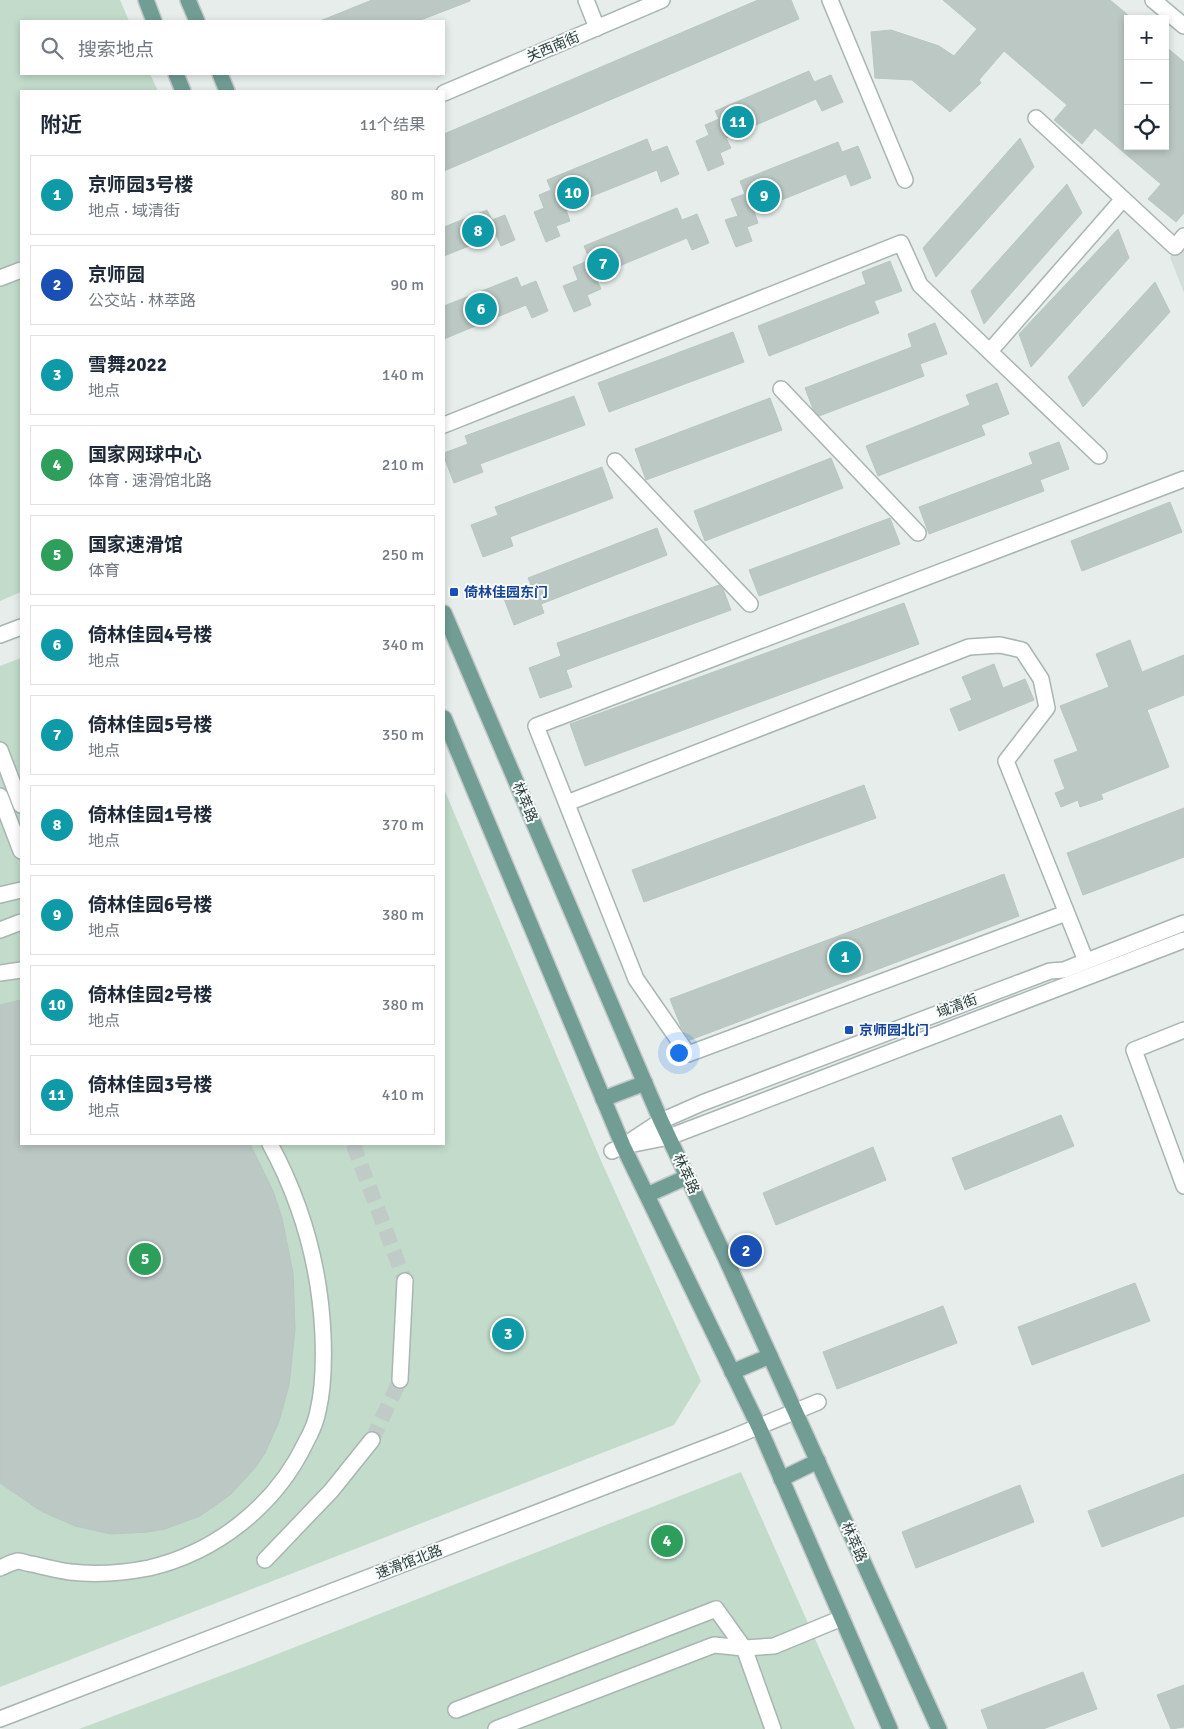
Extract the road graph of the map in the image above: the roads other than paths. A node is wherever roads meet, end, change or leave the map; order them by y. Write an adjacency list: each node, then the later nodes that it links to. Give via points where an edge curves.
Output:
1 (146, 0): 7 (main road)
2 (188, 0): 8 (main road)
3 (586, 0): 10 (street)
4 (662, 0): 10 (street, 关西南街)
5 (830, 0): 17 (street)
6 (1153, 0): 9 (street)
7 (154, 20)
8 (197, 20)
9 (1184, 26)
10 (597, 28): 15 (street, 关西南街)
11 (176, 75): 13 (main road)
12 (220, 75): 14 (main road)
13 (183, 90)
14 (227, 90)
15 (445, 93)
16 (1036, 118): 18 (street)
17 (905, 180)
18 (1123, 199): 19 (street, via 1175,247); 22 (street)
19 (1184, 236)
20 (20, 270): 21 (street)
21 (0, 278)
22 (990, 351): 24 (street, via 920,285 901,243); 25 (street)
23 (781, 389): 28 (street)
24 (445, 425)
25 (1099, 456)
26 (615, 460): 29 (street)
27 (1184, 479): 37 (street, via 536,726)
28 (918, 533)
29 (750, 604)
30 (445, 615): 50 (main road, 林萃路)
31 (20, 627): 32 (street)
32 (0, 635)
33 (445, 720): 51 (main road)
34 (0, 750): 36 (street)
35 (0, 796): 38 (street)
36 (20, 802)
37 (567, 803): 41 (street, via 636,979 688,1054); 41 (street, via 970,647 1000,645 1022,650 1041,679 1047,708 1006,761)
38 (20, 848)
39 (20, 890): 40 (street)
40 (0, 895)
41 (1066, 913): 46 (street)
42 (20, 922): 44 (street)
43 (1184, 923): 46 (street, 域清街)
44 (0, 930)
45 (1184, 940): 53 (street, 域清街)
46 (1086, 962): 52 (street, 域清街, via 1050,971)
47 (20, 970): 48 (street)
48 (0, 972)
49 (1184, 1030): 56 (street, via 1134,1050)
50 (645, 1083): 51 (main road); 52 (main road, 林萃路)
51 (603, 1099): 55 (main road)
52 (661, 1121): 53 (main road, 林萃路); 55 (street, 域清街)
53 (669, 1137): 55 (street, 域清街); 57 (main road, 林萃路)
54 (271, 1145): 71 (street, via 304,1220 322,1314 324,1364 318,1412 308,1439 290,1471 246,1520 209,1545 169,1562 109,1573 69,1571 18,1561)
55 (618, 1148): 59 (main road)
56 (1180, 1164): 58 (street)
57 (687, 1177): 59 (main road); 61 (main road, 林萃路)
58 (1184, 1186)
59 (647, 1196): 62 (main road)
60 (405, 1281): 63 (street)
61 (770, 1356): 62 (main road); 65 (main road, 林萃路)
62 (732, 1372): 66 (main road)
63 (400, 1380)
64 (818, 1402): 65 (street, 速滑馆北路)
65 (795, 1412): 66 (street, 速滑馆北路); 68 (main road, 林萃路)
66 (759, 1427): 69 (main road); 75 (street, 速滑馆北路)
67 (372, 1440): 70 (street, via 332,1491)
68 (818, 1461): 69 (main road); 79 (main road, 林萃路)
69 (781, 1479): 72 (main road)
70 (265, 1560)
71 (0, 1568)
72 (842, 1618): 73 (street, via 774,1646); 78 (main road)
73 (744, 1648): 74 (street, via 716,1609); 76 (street, via 714,1645); 77 (street)
74 (456, 1710)
75 (0, 1719)
76 (496, 1729)
77 (774, 1729)
78 (890, 1729)
79 (939, 1729)

